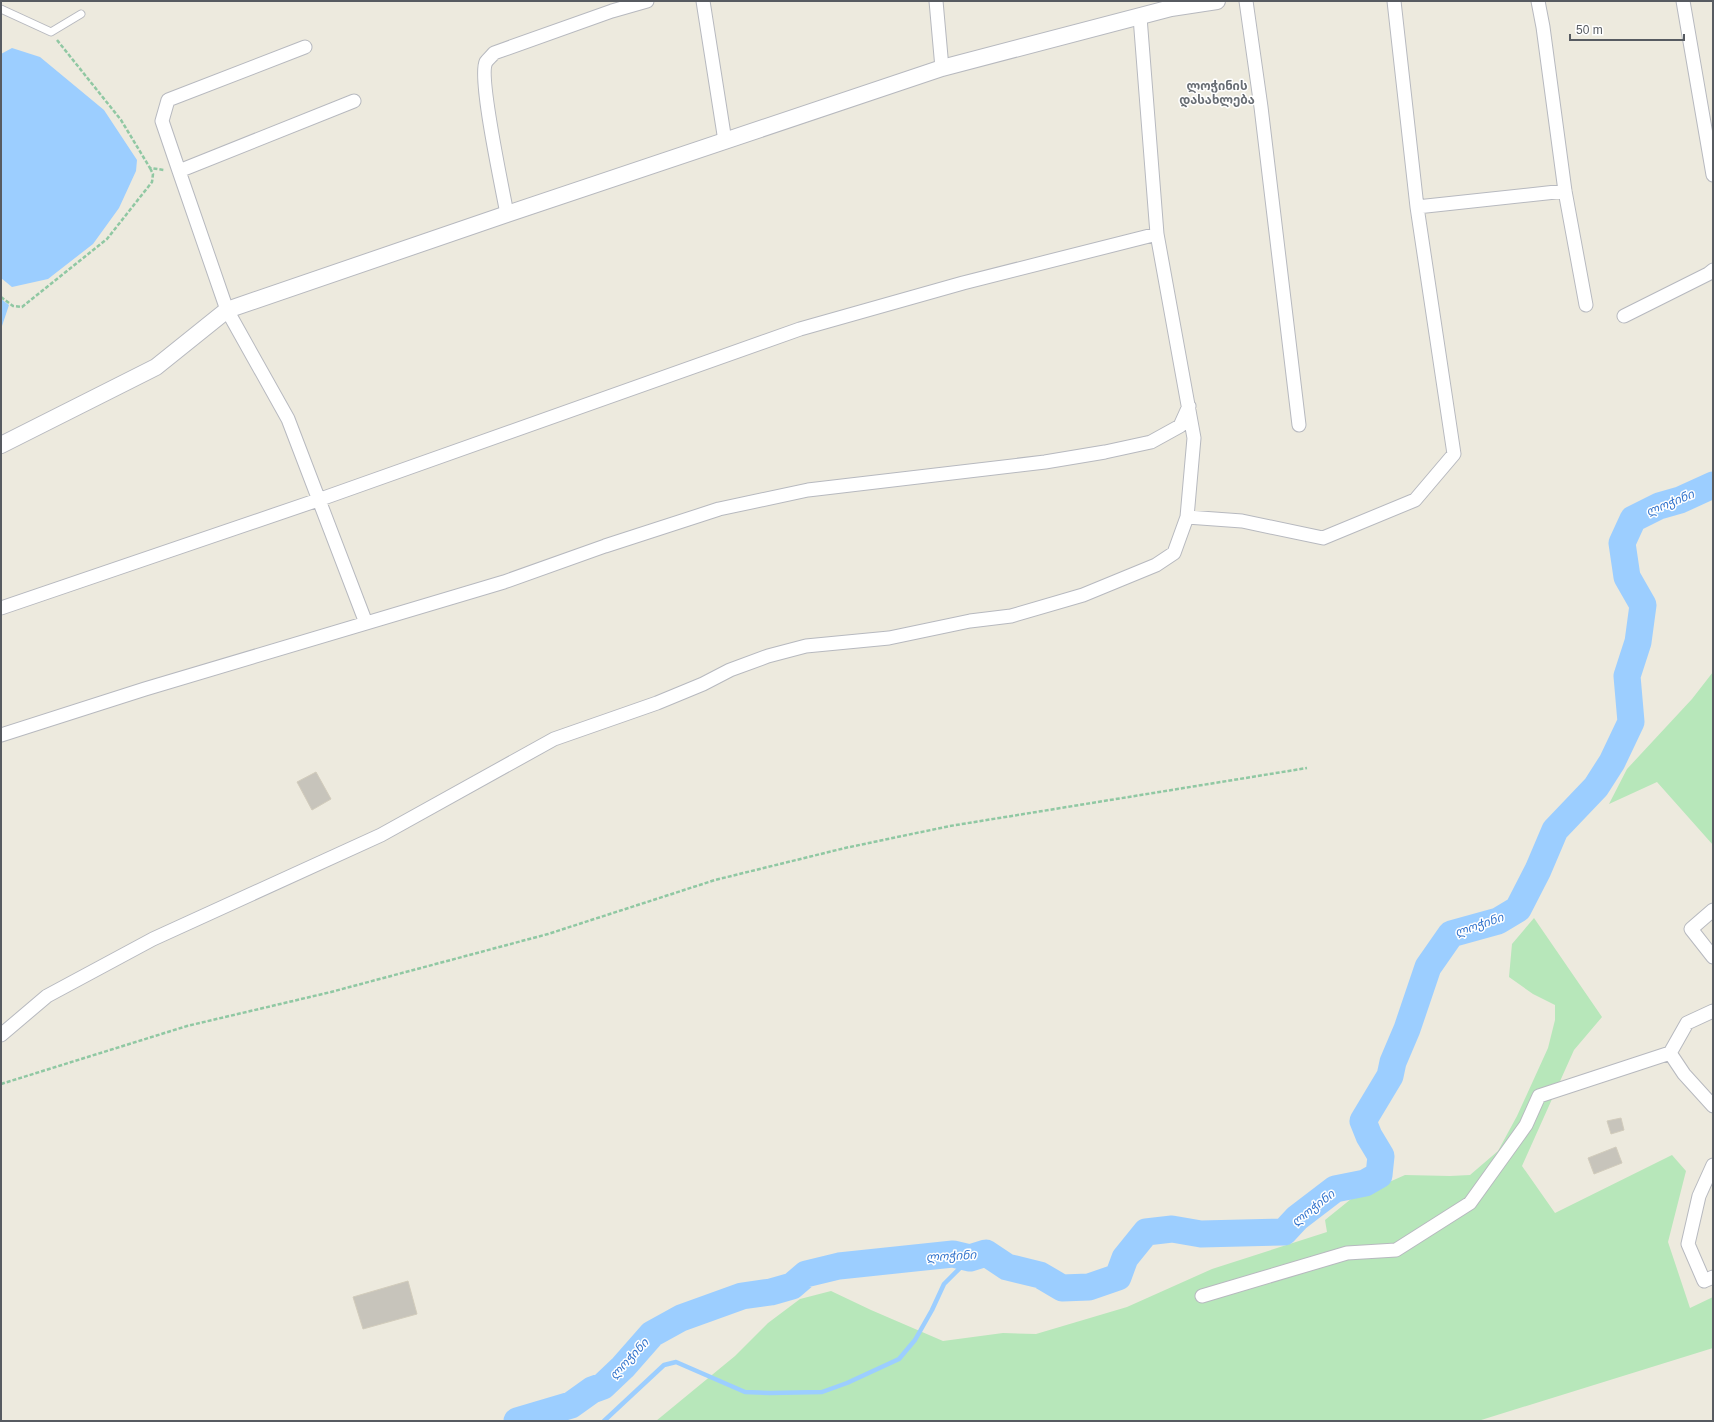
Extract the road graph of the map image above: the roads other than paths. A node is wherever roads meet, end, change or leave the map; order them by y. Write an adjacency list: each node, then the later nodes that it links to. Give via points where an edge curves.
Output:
1 (646, 1): 21 (street, via 494,53 486,63 484,72 488,110)
2 (703, 1): 16 (street)
3 (936, 1): 14 (street)
4 (1217, 1): 9 (street)
5 (1246, 1): 28 (street)
6 (1394, 1): 20 (street)
7 (1538, 1): 19 (street)
8 (1684, 1): 18 (street)
9 (1170, 5): 12 (street)
10 (1, 9): 11 (lane, via 51,32)
11 (81, 14)
12 (1140, 17): 14 (street); 22 (street)
13 (305, 47): 17 (street, via 168,100 162,121)
14 (942, 68): 16 (street)
15 (354, 101): 17 (street)
16 (725, 141): 21 (street)
17 (179, 171): 25 (street)
18 (1713, 175)
19 (1565, 191): 20 (street); 24 (street)
20 (1417, 207): 31 (street, via 1454,454 1415,500 1323,538 1242,521)
21 (507, 214): 25 (street)
22 (1157, 234): 27 (street); 30 (street, via 964,283 800,329)
23 (1713, 270): 26 (street)
24 (1586, 305)
25 (227, 310): 29 (street, via 156,367); 30 (street, via 288,419)
26 (1624, 316)
27 (1189, 406): 31 (street, via 1194,438); 33 (street, via 1180,426 1151,442 1045,462 808,490 719,509 504,582)
28 (1299, 425)
29 (1, 445)
30 (318, 500): 32 (street); 33 (street)
31 (1187, 517): 38 (street, via 1174,553 1156,565 1083,595 1011,616 970,621 889,638 806,646 768,656 657,703 554,739 381,835 154,938 48,996)
32 (1, 608)
33 (366, 623): 34 (street)
34 (1, 735)
35 (1713, 910): 36 (street, via 1691,930)
36 (1713, 957)
37 (1713, 1011): 39 (street, via 1687,1023)
38 (1, 1036)
39 (1670, 1053): 40 (street, via 1684,1074); 43 (street, via 1539,1096 1526,1125 1470,1203 1396,1250 1347,1253)
40 (1713, 1106)
41 (1713, 1165): 42 (street, via 1699,1196 1688,1244 1704,1281)
42 (1713, 1277)
43 (1202, 1296)

